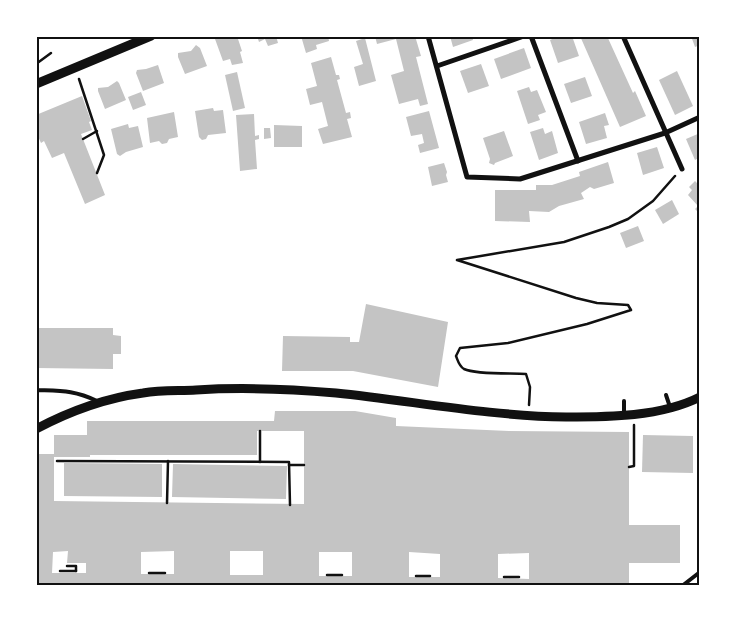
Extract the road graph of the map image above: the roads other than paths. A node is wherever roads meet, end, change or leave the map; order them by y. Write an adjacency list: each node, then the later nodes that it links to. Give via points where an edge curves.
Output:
1 (151, 36): 7 (street)
2 (428, 36): 6 (street)
3 (524, 36): 6 (street)
4 (532, 36): 10 (street)
5 (623, 36): 9 (street)
6 (437, 66): 10 (street, via 467,177 520,179)
7 (36, 84)
8 (700, 117): 9 (street)
9 (665, 133): 10 (street); 11 (street)
10 (578, 161)
11 (682, 169)
12 (36, 390): 16 (lane, via 70,391)
13 (666, 395): 17 (lane)
14 (698, 400): 17 (street)
15 (624, 401): 18 (lane)
16 (99, 402): 18 (street, via 144,392 288,390 528,416); 19 (street)
17 (670, 407): 18 (street)
18 (629, 414)
19 (37, 428)
20 (700, 572): 21 (lane)
21 (682, 586)

